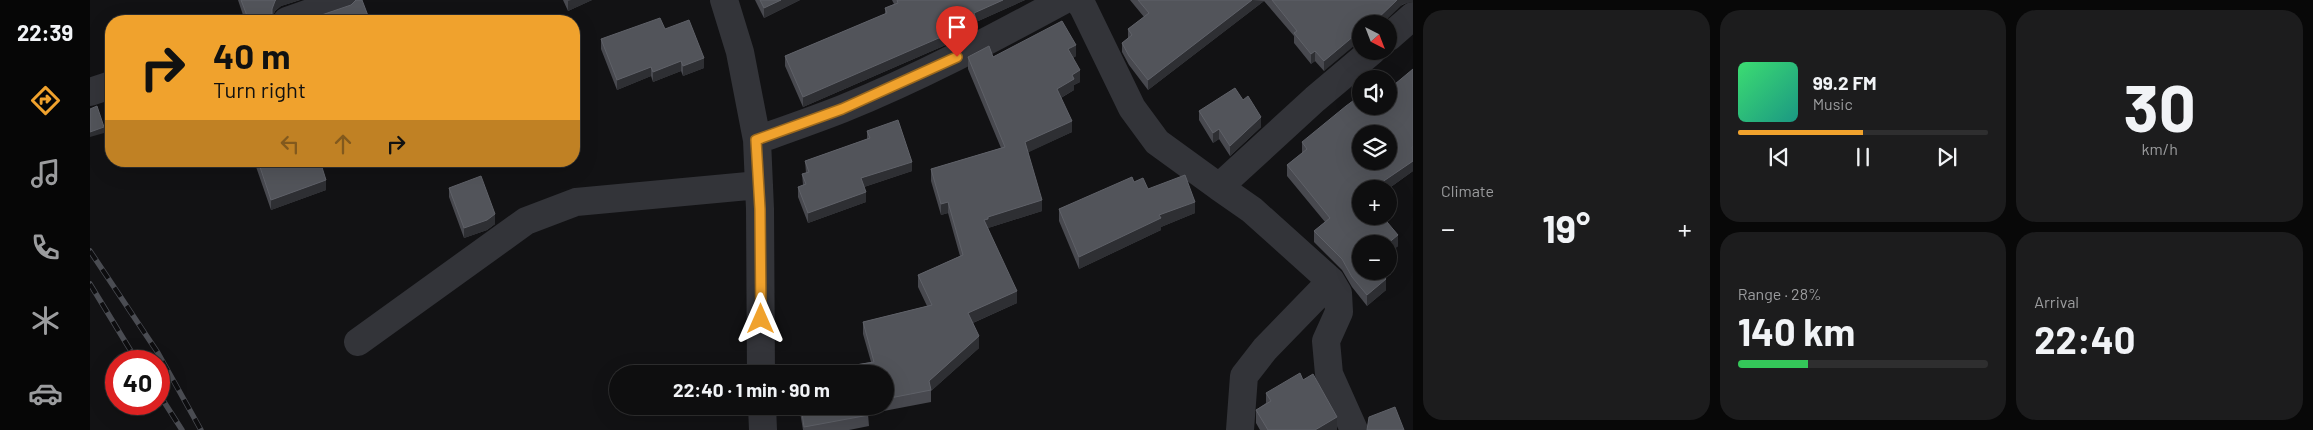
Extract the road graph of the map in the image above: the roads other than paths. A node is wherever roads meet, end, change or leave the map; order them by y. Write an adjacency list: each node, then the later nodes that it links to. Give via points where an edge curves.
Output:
1 (346, 0): 5 (street)
2 (724, 0): 11 (street, via 740,52)
3 (1064, 0): 11 (street, via 972,50 897,85)
4 (1078, 0): 13 (street, via 1132,108 1157,142)
5 (304, 15)
6 (1413, 16): 7 (street)
7 (1398, 29)
8 (1362, 60): 13 (street)
9 (105, 87): 10 (street)
10 (90, 92)
11 (756, 140): 12 (street)
12 (759, 185): 15 (street, via 576,202 526,221); 16 (street)
13 (1219, 187): 14 (street, via 1252,210)
14 (1331, 281): 19 (street, via 1265,349 1244,376); 20 (street, via 1338,293 1339,312 1326,341 1329,374)
15 (358, 342)
16 (761, 365)
17 (762, 415): 18 (street)
18 (763, 430)
19 (1240, 430)
20 (1354, 430)

